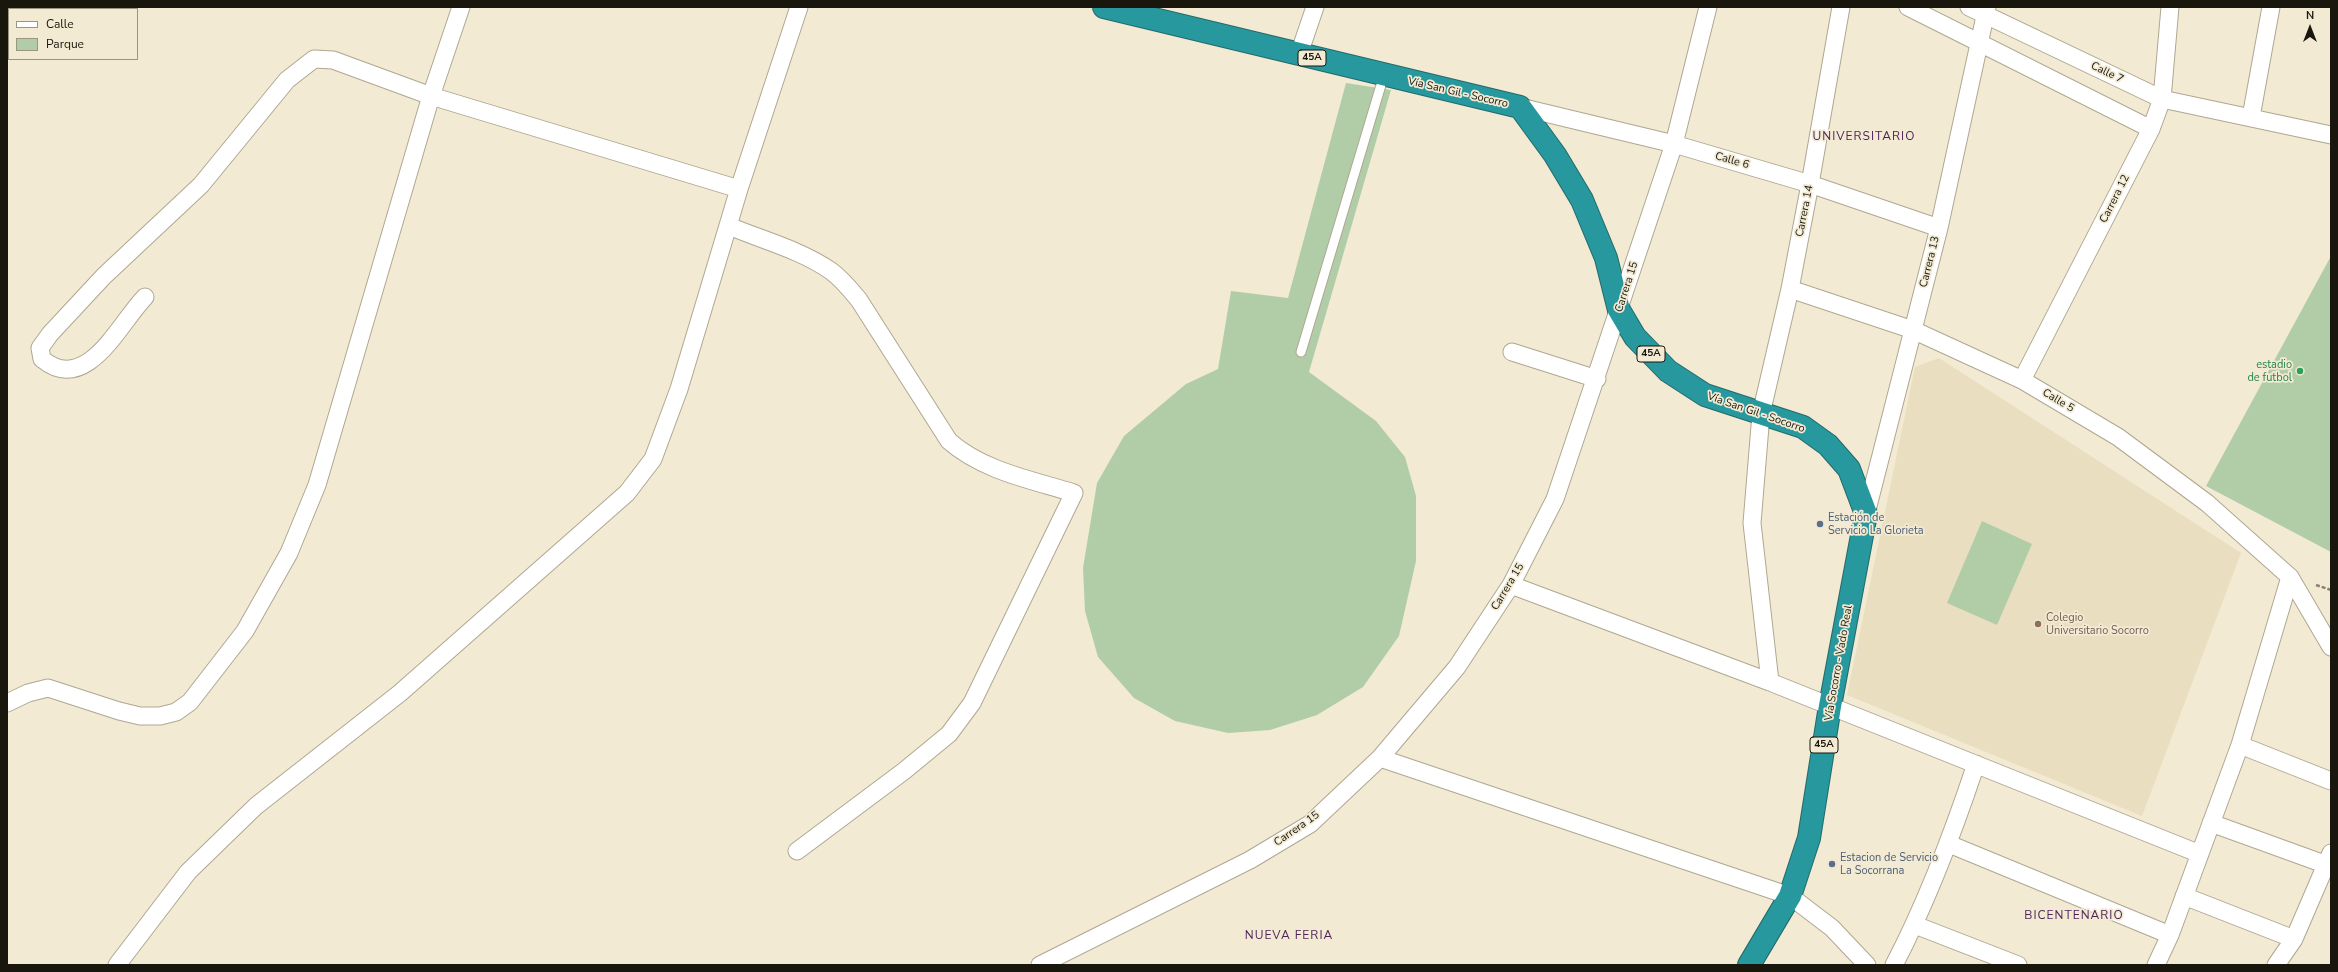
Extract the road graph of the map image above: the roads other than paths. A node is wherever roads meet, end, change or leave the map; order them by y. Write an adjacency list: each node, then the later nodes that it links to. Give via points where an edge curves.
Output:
1 (461, 7): 15 (street)
2 (799, 7): 23 (street)
3 (1104, 7): 13 (highway, Vía San Gil - Socorro / 45A)
4 (1315, 7): 13 (street)
5 (1708, 7): 21 (street, Carrera 15)
6 (1841, 7): 22 (street, Carrera 14)
7 (1908, 7): 12 (street)
8 (1969, 7): 11 (street, Calle 7)
9 (2170, 7): 16 (street, Carrera 12)
10 (2271, 7): 18 (street)
11 (1987, 11): 12 (street, Carrera 13); 16 (street, Calle 7)
12 (1979, 43): 19 (street); 25 (street, Carrera 13)
13 (1299, 54): 14 (highway, Vía San Gil - Socorro / 45A)
14 (1384, 75): 17 (highway, Vía San Gil - Socorro / 45A); 30 (lane)
15 (431, 96): 23 (street); 27 (street, via 333,60 318,58 309,62 287,80 201,185 104,276 50,334 40,348 42,358 55,367 67,369 79,366 99,355); 40 (street, via 317,485 289,553 245,631 190,702 176,712 160,716 140,716 48,688 28,693)
16 (2162, 99): 18 (street, Calle 7); 19 (street, Carrera 12)
17 (1520, 107): 21 (street, Calle 6); 28 (highway, Vía San Gil - Socorro / 45A, via 1555,155 1582,200 1606,258)
18 (2251, 117): 20 (street, Calle 7)
19 (2152, 129): 33 (street, Carrera 12)
20 (2331, 135)
21 (1674, 144): 22 (street, Calle 6); 28 (street, Carrera 15)
22 (1810, 184): 25 (street, Calle 6); 26 (street, Carrera 14)
23 (739, 189): 24 (street)
24 (729, 226): 48 (street, via 804,257 844,282 859,300 949,441 959,450 994,468 1074,493 975,697 961,720 949,734 904,771); 56 (street, via 679,389 653,459 627,493 400,693 256,806 188,872)
25 (1939, 228): 29 (street, Carrera 13)
26 (1790, 289): 29 (street, Calle 5); 34 (street, Carrera 14)
27 (145, 297)
28 (1620, 310): 32 (street, Carrera 15); 34 (highway, Vía San Gil - Socorro / 45A, via 1636,337 1668,371 1705,396)
29 (1913, 330): 33 (street, Calle 5); 35 (street, Carrera 13)
30 (1301, 352)
31 (1512, 352): 32 (street)
32 (1597, 379): 37 (street, Carrera 15, via 1555,499)
33 (2022, 380): 36 (street, Calle 5, via 2118,437 2201,498)
34 (1761, 414): 35 (highway, Vía San Gil - Socorro / 45A, via 1803,427 1828,445 1849,469); 39 (street, Carrera 14, via 1752,523)
35 (1866, 514): 41 (highway, Vía Socorro - Vado Real / 45A)
36 (2290, 577): 38 (street, Calle 5); 42 (street)
37 (1511, 585): 39 (street); 43 (street, Carrera 15, via 1457,666)
38 (2331, 647)
39 (1770, 682): 41 (street)
40 (7, 703)
41 (1830, 706): 44 (street); 51 (highway, Vía Socorro - Vado Real / 45A, via 1809,838)
42 (2240, 745): 45 (street); 46 (street)
43 (1380, 758): 51 (street); 57 (street, Carrera 15, via 1310,824 1250,860)
44 (1976, 764): 47 (street); 49 (street)
45 (2331, 782)
46 (2211, 823): 49 (street); 50 (street)
47 (1949, 844): 53 (street); 54 (street)
48 (798, 851)
49 (2200, 854): 52 (street)
50 (2329, 859): 55 (street)
51 (1790, 896): 58 (highway, Vía Socorro - Vado Real / 45A); 59 (street, via 1832,928)
52 (2184, 896): 54 (street); 55 (street)
53 (1915, 925): 60 (street); 61 (street)
54 (2170, 935): 62 (street)
55 (2294, 939): 63 (street)
56 (117, 965)
57 (1040, 965)
58 (1749, 965)
59 (1868, 965)
60 (1894, 965)
61 (2018, 965)
62 (2156, 965)
63 (2276, 965)

